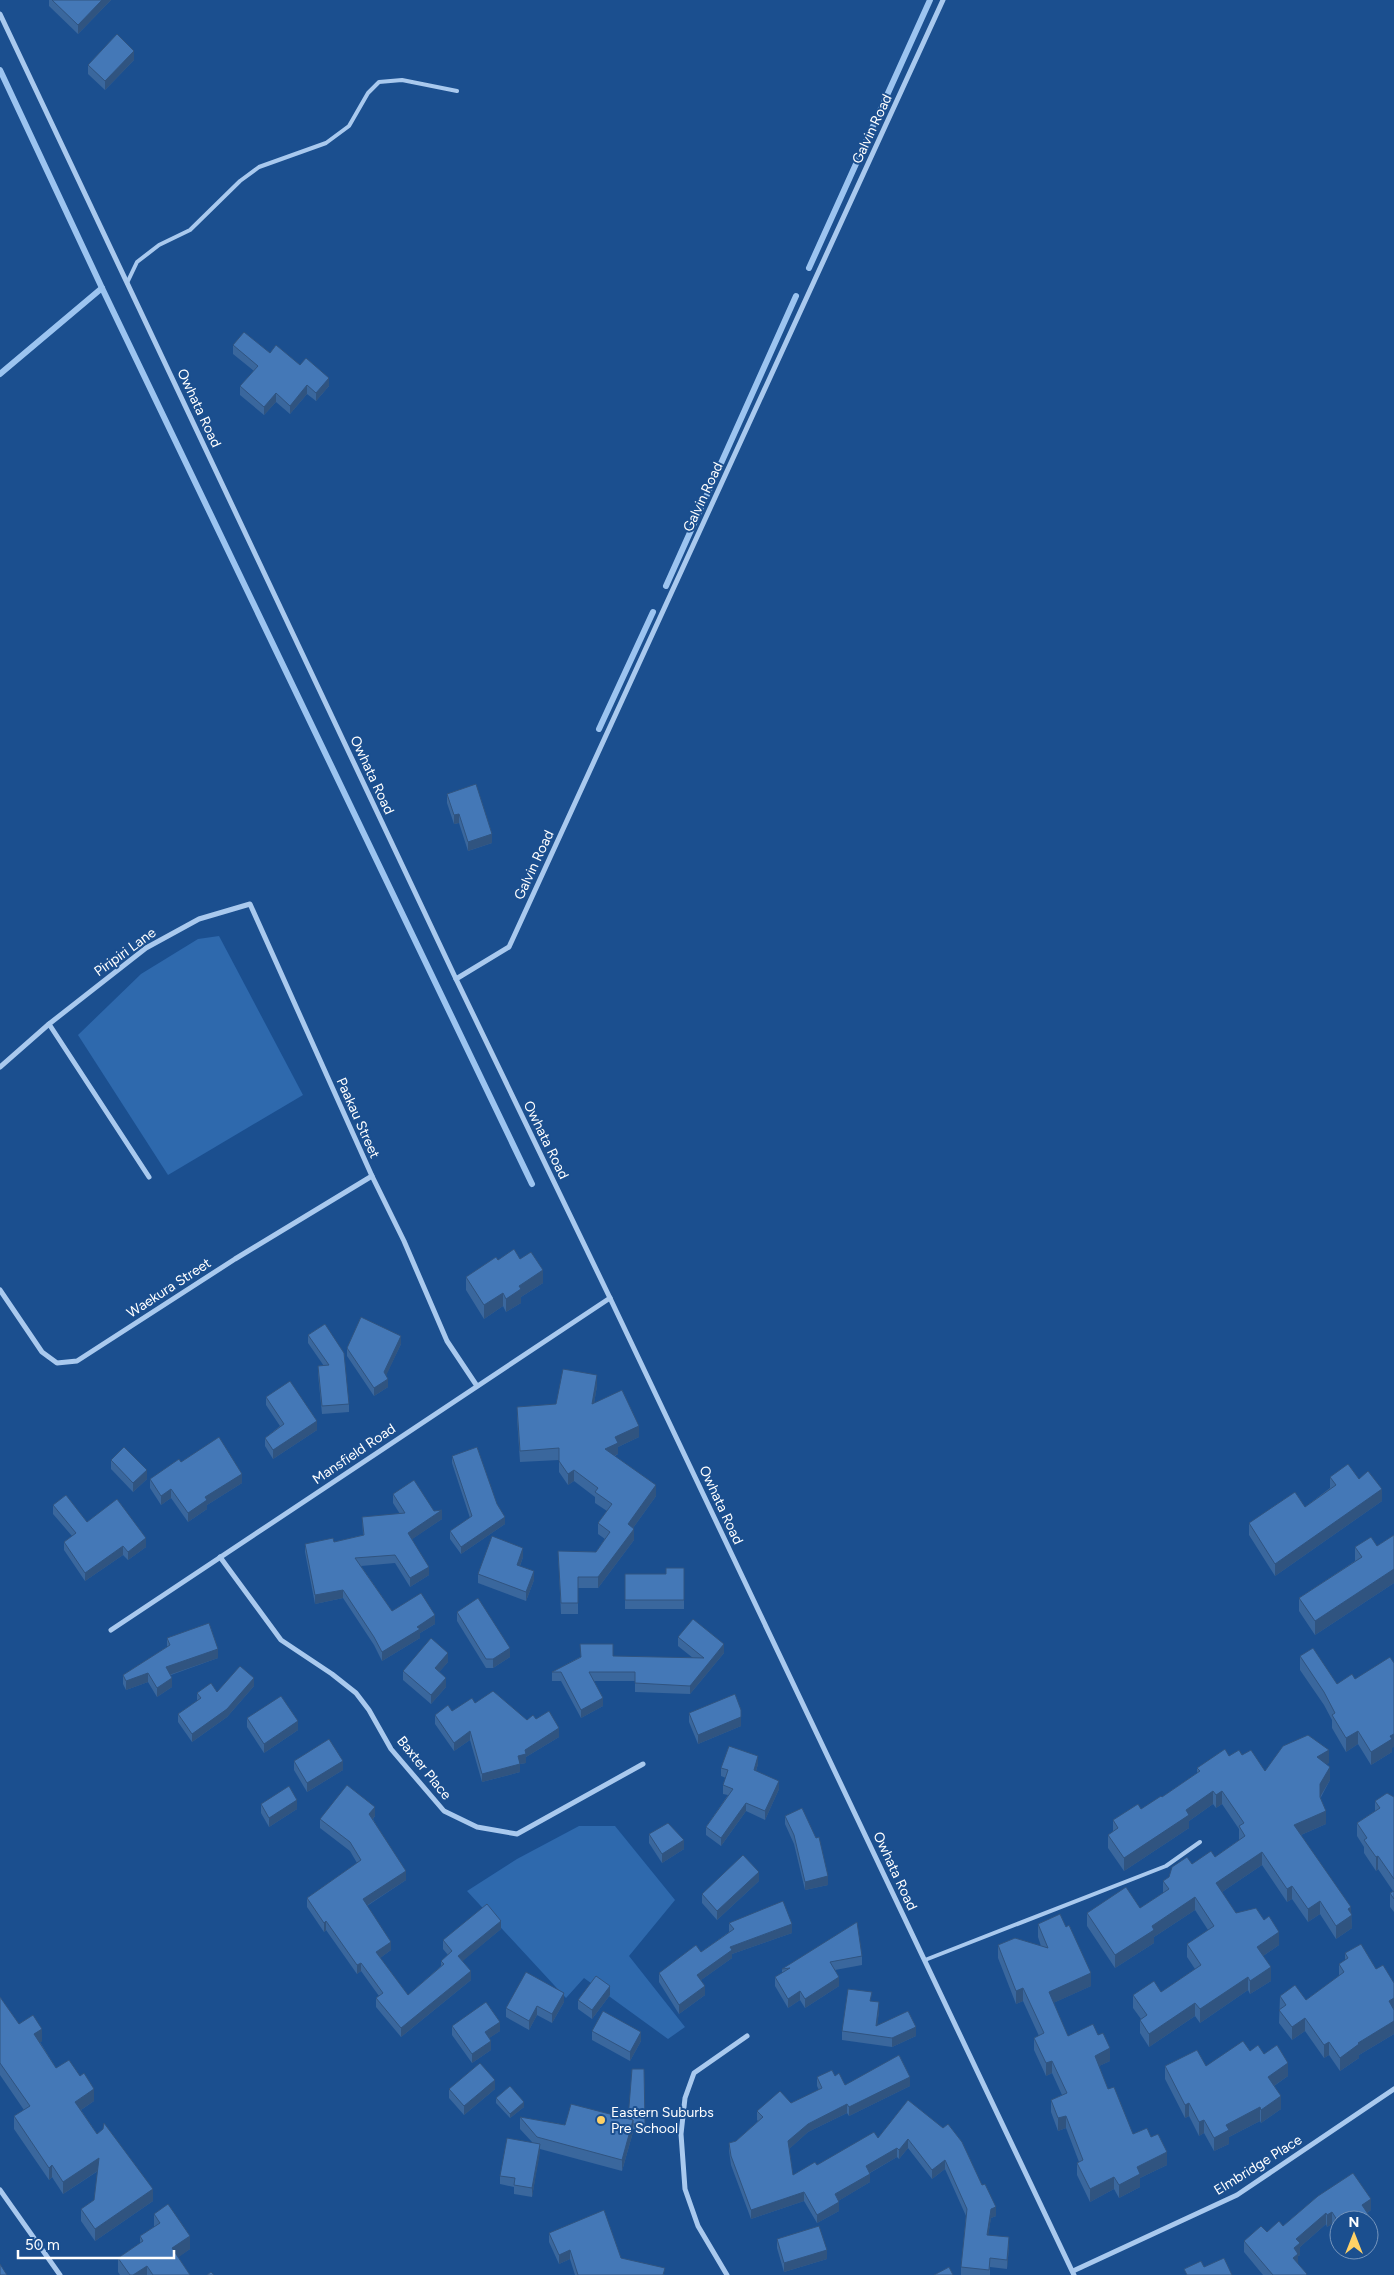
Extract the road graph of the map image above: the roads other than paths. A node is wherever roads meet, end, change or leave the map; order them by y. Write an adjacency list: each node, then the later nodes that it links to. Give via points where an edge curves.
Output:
1 (943, 0): 6 (street, Galvin Road, via 509,947)
2 (0, 14): 4 (street, Owhata Road)
3 (456, 91): 4 (lane, via 402,80 379,82 368,93 349,126 326,143 260,167 240,181 190,230 159,245 137,262)
4 (127, 283): 6 (street, Owhata Road)
5 (250, 904): 7 (street, Piripiri Lane, via 199,919 146,948); 9 (street, Paakau Street)
6 (456, 979): 12 (street, Owhata Road)
7 (49, 1024): 8 (street, Piripiri Lane); 10 (street)
8 (0, 1067)
9 (372, 1176): 11 (street, Waekura Street, via 77,1361 57,1363 42,1352); 13 (street, Paakau Street, via 447,1342)
10 (149, 1177)
11 (0, 1290)
12 (610, 1298): 13 (street, Mansfield Road); 18 (street, Owhata Road)
13 (477, 1386): 14 (street, Mansfield Road)
14 (220, 1557): 15 (street, Mansfield Road); 16 (street, Baxter Place, via 281,1640 356,1693 392,1749 444,1811 477,1827 517,1834)
15 (111, 1630)
16 (643, 1764)
17 (1200, 1842): 18 (lane, via 1166,1866)
18 (925, 1960): 22 (street, Owhata Road)
19 (747, 2036): 24 (street, via 694,2073 680,2134 685,2189 698,2226)
20 (1394, 2089): 22 (street, Elmbridge Place, via 1237,2195)
21 (0, 2190): 23 (street)
22 (1074, 2273)
23 (60, 2275)
24 (727, 2275)

